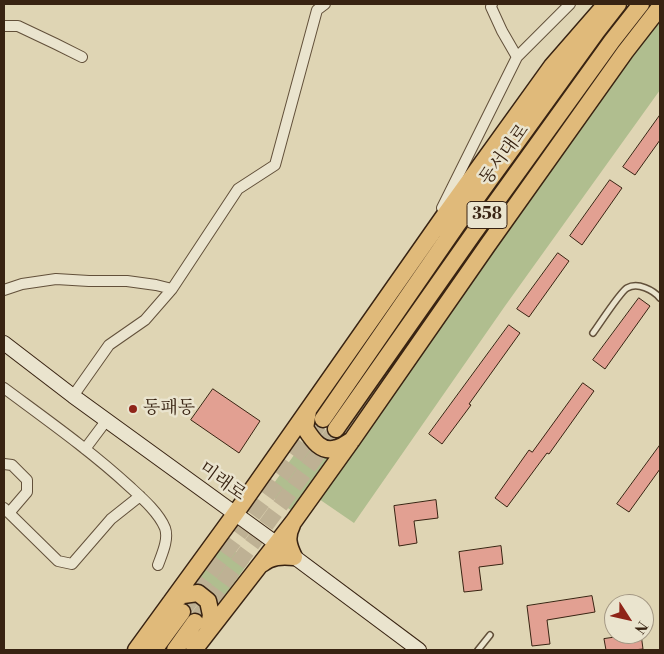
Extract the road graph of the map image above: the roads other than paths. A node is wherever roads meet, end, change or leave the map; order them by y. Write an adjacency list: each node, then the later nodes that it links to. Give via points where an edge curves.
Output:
1 (325, 4): 12 (street, via 318,10 276,165 238,189)
2 (492, 4): 9 (street)
3 (570, 4): 9 (street)
4 (606, 4): 11 (highway, via 552,66)
5 (618, 4): 20 (highway, 동서대로 / 358, via 463,216)
6 (641, 4): 22 (highway, 동서대로 / 358, via 484,218)
7 (660, 6): 23 (highway)
8 (4, 26): 10 (street, via 18,26)
9 (517, 57): 11 (street)
10 (82, 58)
11 (426, 241): 19 (highway)
12 (172, 289): 13 (street, via 127,281 56,279); 18 (street, via 145,320 109,345)
13 (4, 290)
14 (660, 298): 15 (lane, via 646,288 627,288)
15 (593, 333)
16 (4, 343): 18 (main road, 미래로)
17 (4, 388): 24 (street)
18 (73, 396): 21 (main road, 미래로)
19 (309, 409): 23 (highway, via 305,428 313,441 324,448 336,449); 28 (highway)
20 (323, 420)
21 (106, 421): 24 (street); 28 (main road, 미래로)
22 (336, 429)
23 (352, 440): 29 (highway)
24 (85, 449): 26 (street)
25 (4, 464): 27 (street, via 12,465 27,480 27,492)
26 (140, 496): 27 (street, via 112,519 72,564 58,561); 32 (street, via 154,510 165,529 165,549)
27 (6, 510)
28 (235, 514): 30 (main road, 미래로); 34 (highway)
29 (294, 521): 30 (highway); 31 (highway, via 288,539)
30 (277, 544): 31 (main road, 미래로); 33 (highway)
31 (294, 557): 33 (highway, via 273,558); 41 (main road, 미래로)
32 (158, 565)
33 (257, 569): 35 (highway)
34 (175, 607): 35 (highway, via 183,595 203,597 208,601 211,615); 37 (highway); 38 (highway)
35 (202, 627): 39 (highway); 40 (highway)
36 (490, 635): 42 (lane)
37 (136, 650)
38 (154, 650)
39 (175, 650)
40 (194, 650)
41 (419, 650)
42 (478, 650)

